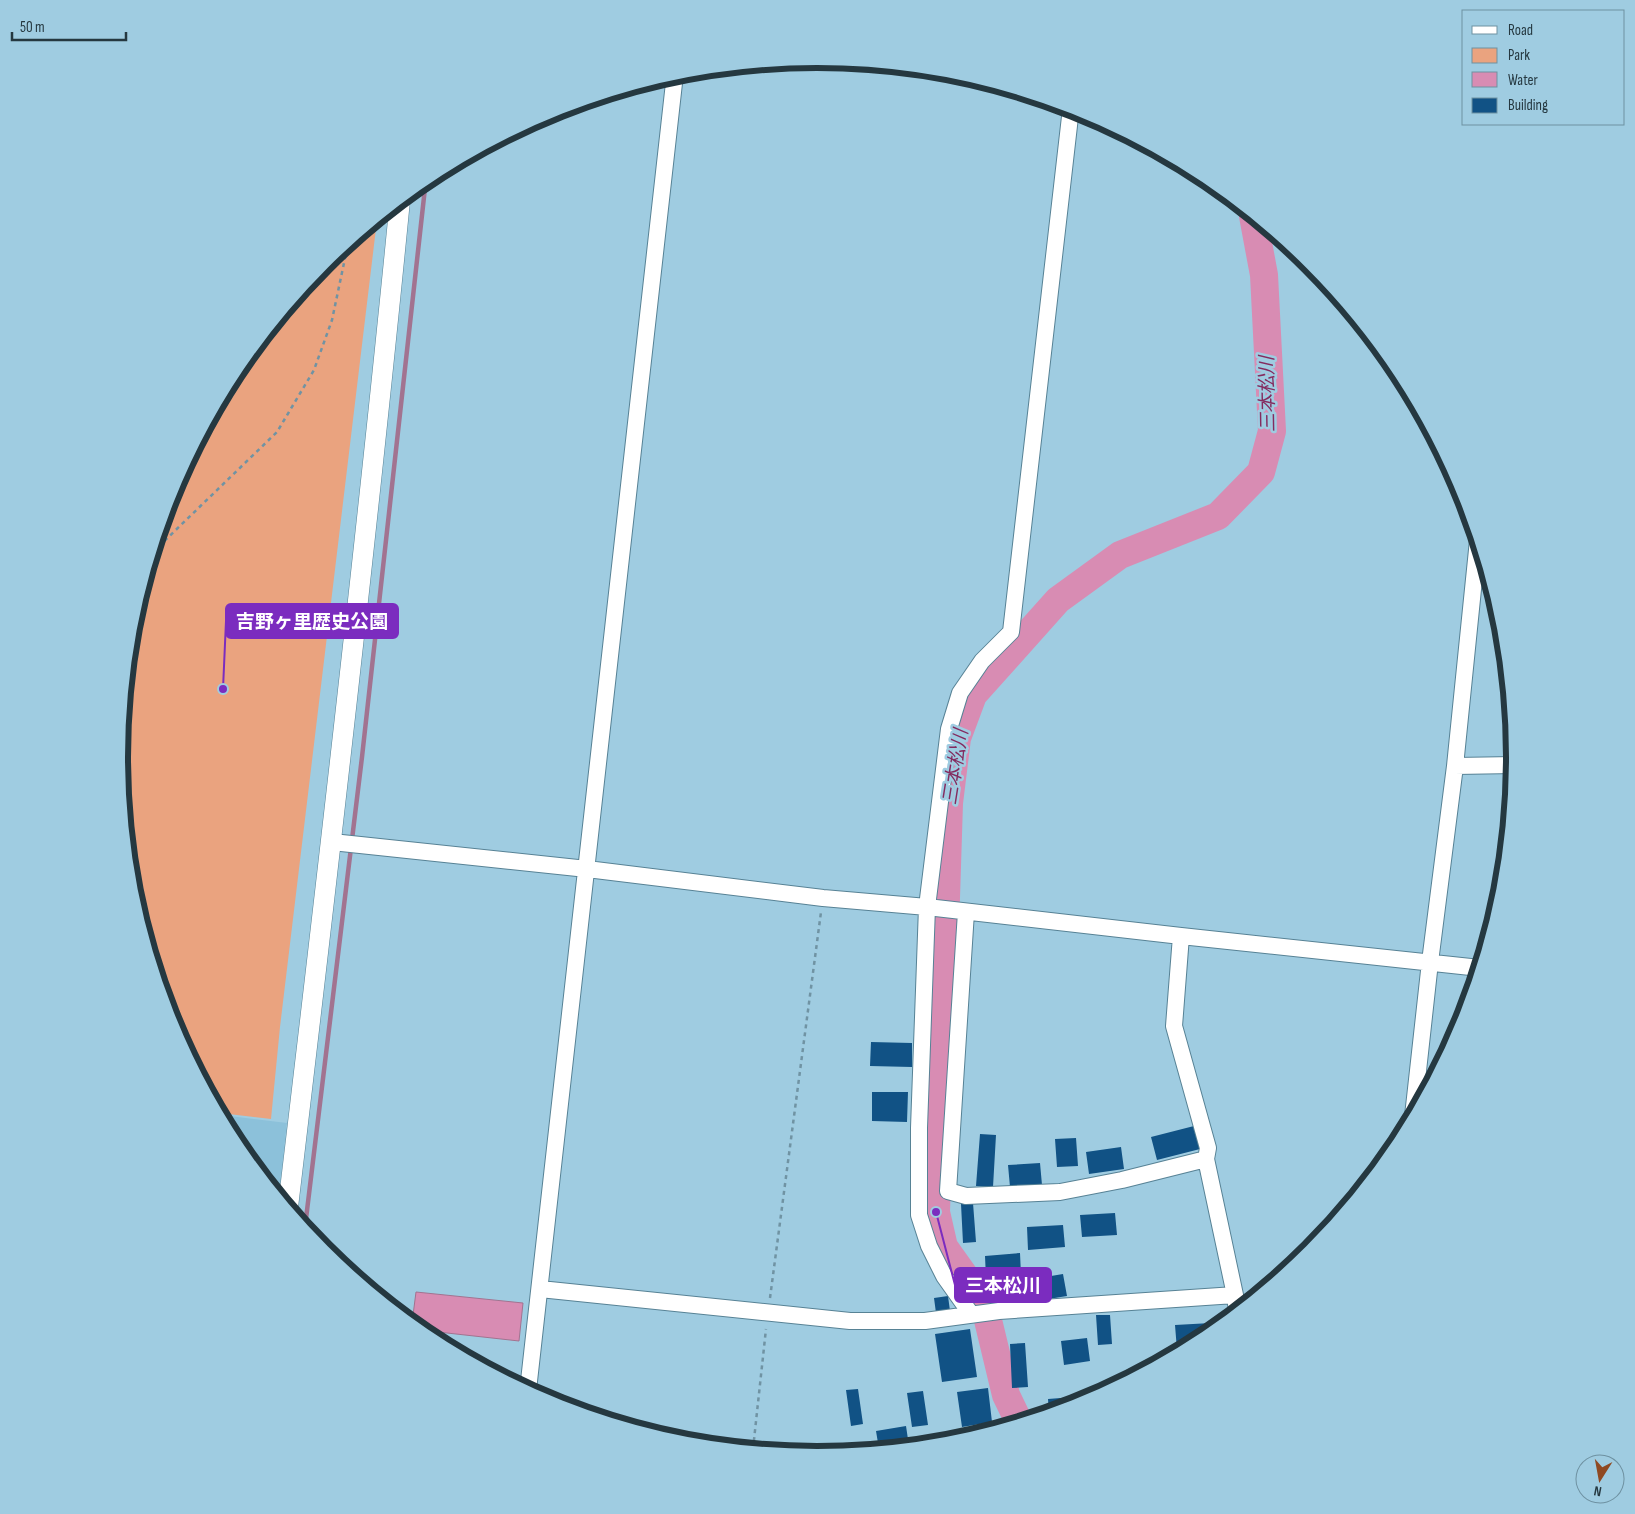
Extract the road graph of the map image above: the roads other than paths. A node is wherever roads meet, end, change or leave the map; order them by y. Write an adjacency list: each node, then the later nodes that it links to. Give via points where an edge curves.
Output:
1 (674, 83): 8 (street)
2 (1070, 116): 9 (street, via 1011,632 982,661 960,693 949,729)
3 (399, 209): 7 (street)
4 (1476, 555): 6 (street)
5 (1507, 765): 6 (street)
6 (1455, 766): 12 (street)
7 (332, 842): 8 (street); 16 (street)
8 (587, 869): 9 (street, via 823,898); 17 (street)
9 (927, 907): 10 (street); 20 (street, via 919,1215 929,1246 944,1276)
10 (966, 912): 11 (street); 15 (street, via 948,1191 966,1196 1060,1192)
11 (1181, 936): 12 (street); 15 (street, via 1174,1026 1208,1148)
12 (1430, 962): 13 (street); 14 (street)
13 (1474, 967)
14 (1414, 1103)
15 (1206, 1159): 18 (street)
16 (289, 1200)
17 (540, 1289): 20 (street, via 850,1321 925,1321); 21 (street)
18 (1235, 1295): 19 (street); 20 (street)
19 (1236, 1305)
20 (971, 1314)
21 (529, 1382)

